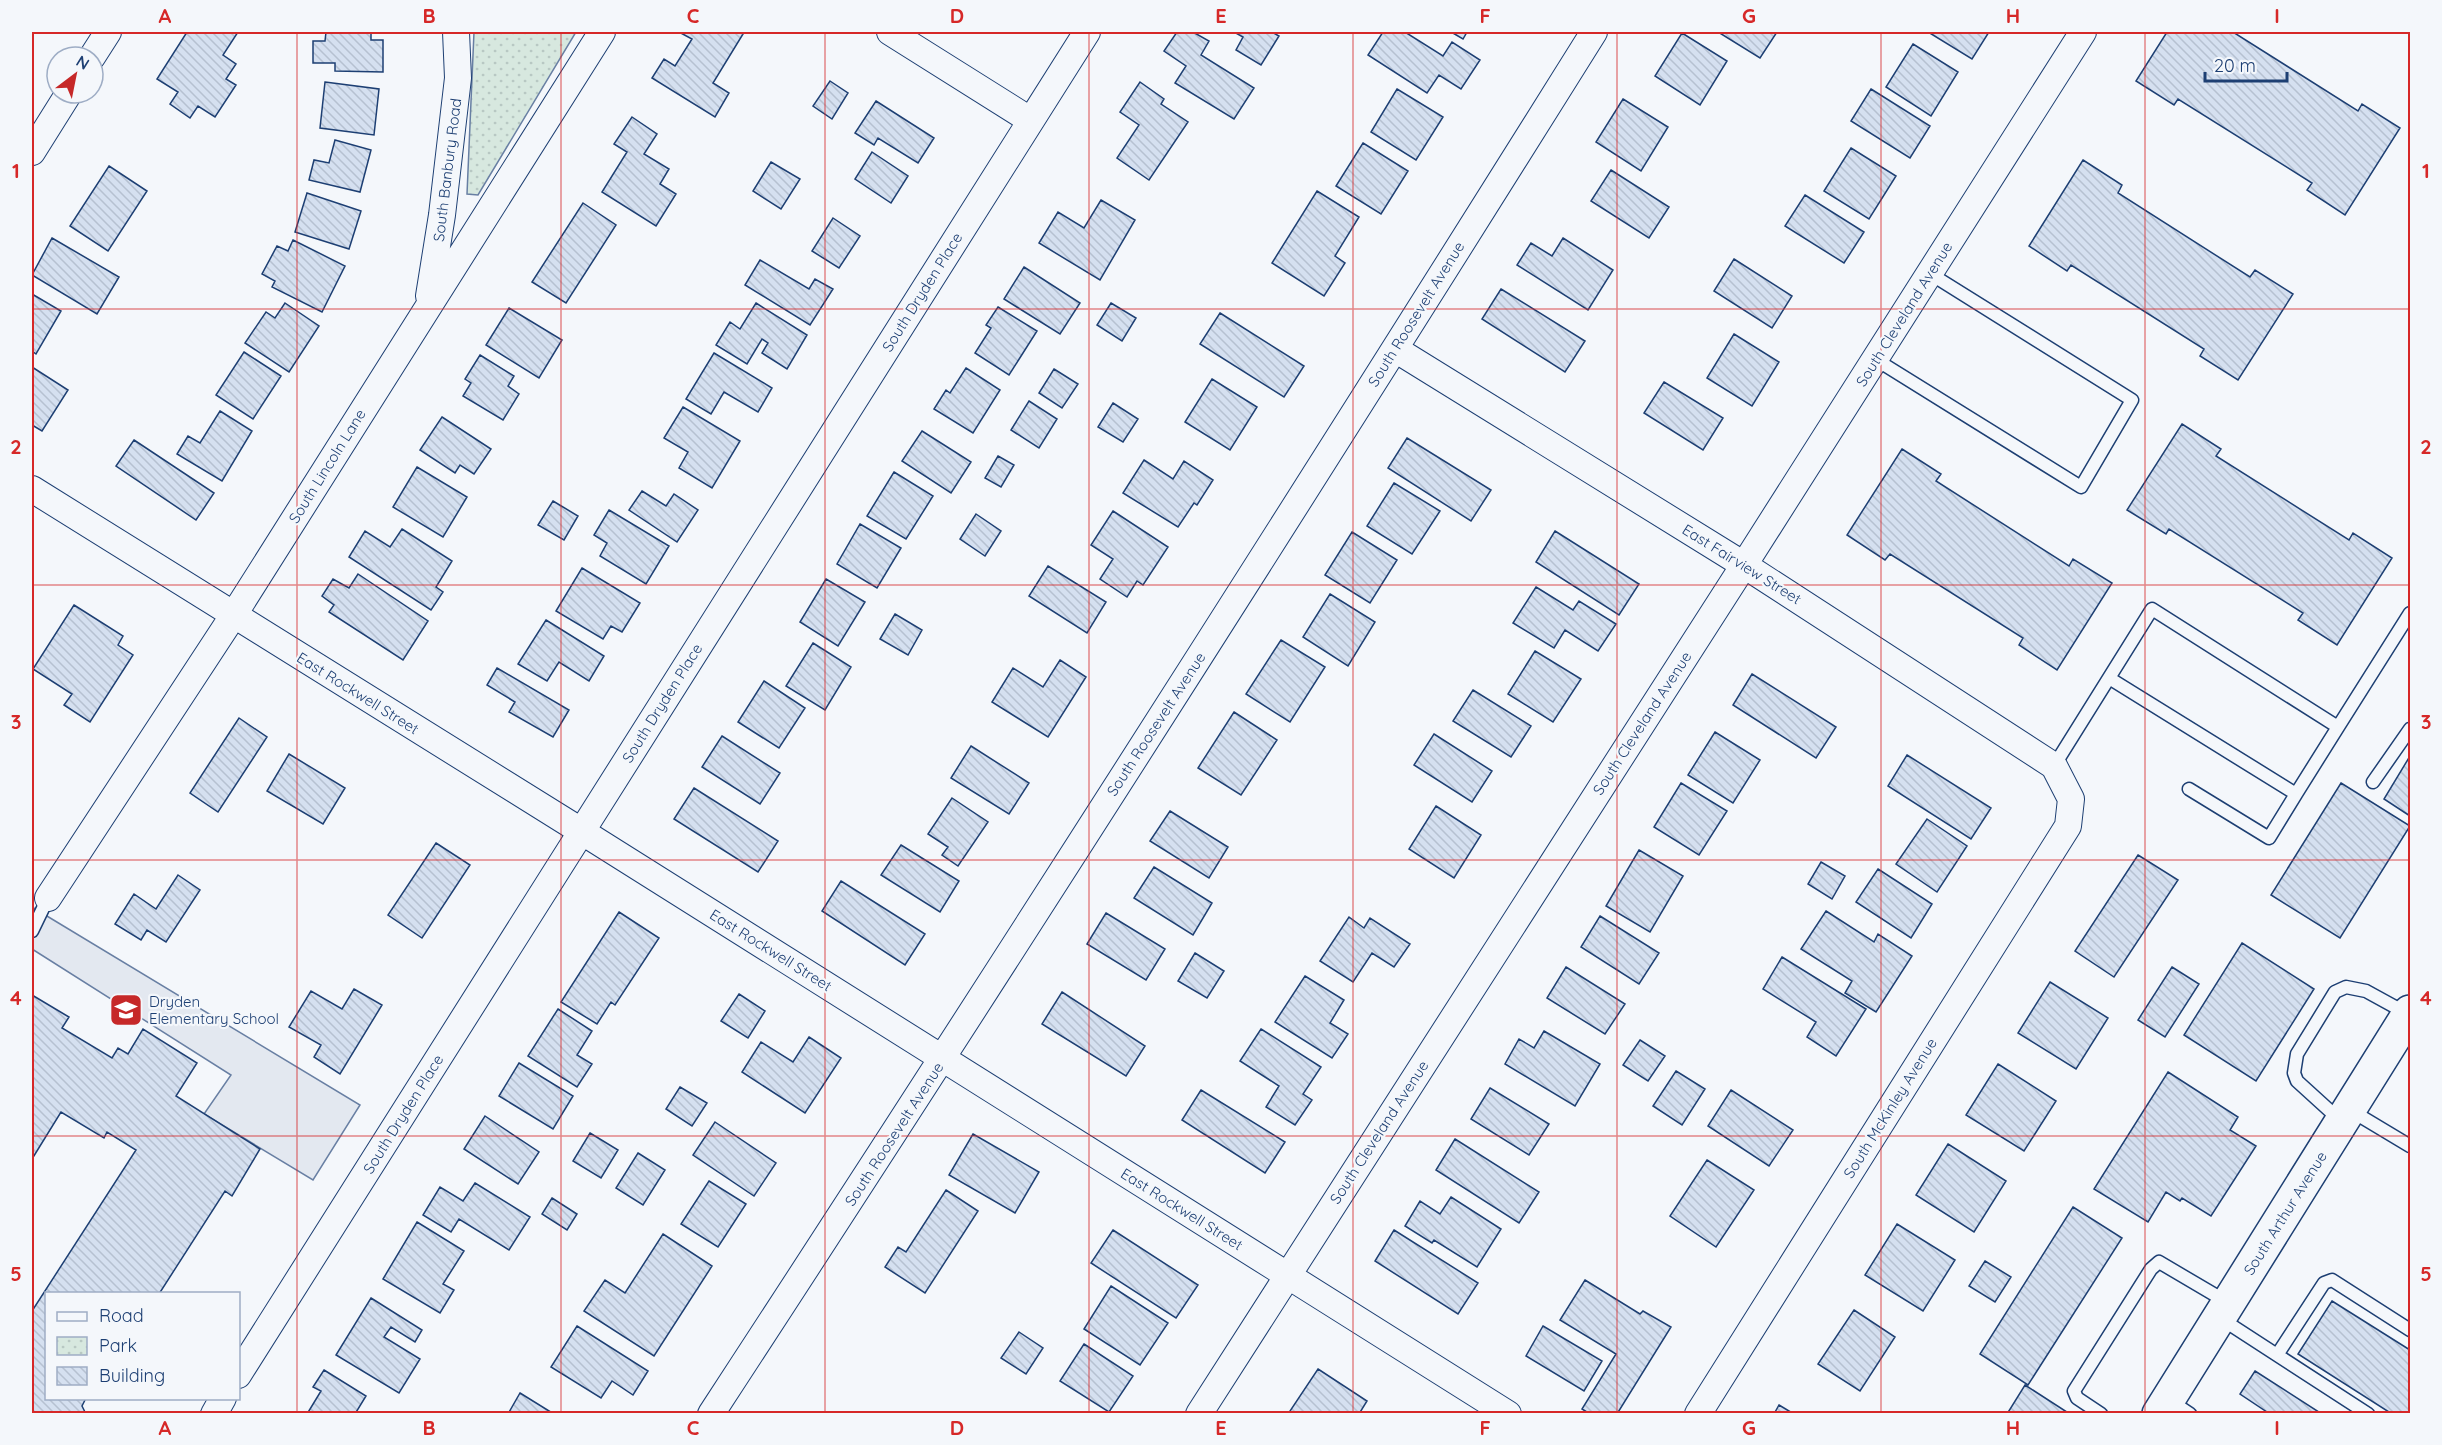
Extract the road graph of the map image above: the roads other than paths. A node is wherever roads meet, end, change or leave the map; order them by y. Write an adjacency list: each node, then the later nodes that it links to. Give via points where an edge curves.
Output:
1 (108, 32): 8 (street)
2 (456, 32): 13 (street, South Banbury Road, via 458,78)
3 (602, 32): 13 (street, South Lincoln Lane)
4 (890, 32): 10 (street)
5 (1087, 32): 10 (street, South Dryden Place)
6 (1594, 32): 14 (street, South Roosevelt Avenue)
7 (2083, 32): 12 (street, South Cleveland Avenue)
8 (100, 45)
9 (61, 105): 11 (street)
10 (1030, 120): 28 (street, South Dryden Place)
11 (32, 152)
12 (1929, 273): 15 (street, South Cleveland Avenue); 15 (lane, via 2132,400 2081,487)
13 (427, 308): 19 (street, South Lincoln Lane)
14 (1395, 349): 17 (street, East Fairview Street); 32 (street, South Roosevelt Avenue)
15 (1875, 359): 17 (street, South Cleveland Avenue)
16 (32, 489): 19 (street, East Rockwell Street)
17 (1744, 565): 23 (street, East Fairview Street); 35 (street, South Cleveland Avenue)
18 (2410, 613): 21 (lane)
19 (233, 616): 28 (street, East Rockwell Street); 29 (street, South Lincoln Lane)
20 (2109, 678): 21 (lane, via 2152,609); 23 (lane); 26 (lane)
21 (2338, 727): 26 (lane)
22 (2410, 729): 24 (lane)
23 (2054, 766): 27 (street, East Fairview Street)
24 (2373, 782)
25 (2189, 789): 26 (lane, via 2269,838)
26 (2296, 794)
27 (2071, 799): 46 (street, South McKinley Avenue, via 2068,826)
28 (581, 831): 32 (street, East Rockwell Street); 39 (street, South Dryden Place)
29 (48, 898): 30 (lane)
30 (32, 931)
31 (2410, 1013): 33 (street, South Arthur Avenue); 33 (lane, via 2366,991 2346,987 2334,992 2297,1054 2294,1073 2297,1081)
32 (943, 1058): 35 (street, East Rockwell Street); 43 (street, South Roosevelt Avenue)
33 (2345, 1116): 34 (lane); 36 (street, South Arthur Avenue)
34 (2410, 1146)
35 (1287, 1275): 44 (street, South Cleveland Avenue); 45 (street, East Rockwell Street)
36 (2224, 1310): 38 (lane); 41 (street, South Arthur Avenue); 47 (lane, via 2159,1262 2074,1391 2077,1398)
37 (2410, 1330): 38 (lane, via 2332,1280 2324,1283)
38 (2277, 1354): 48 (lane)
39 (240, 1372)
40 (222, 1400): 42 (street)
41 (2172, 1409)
42 (214, 1413)
43 (711, 1413)
44 (1199, 1413)
45 (1508, 1413)
46 (1698, 1413)
47 (2100, 1413)
48 (2368, 1413)

